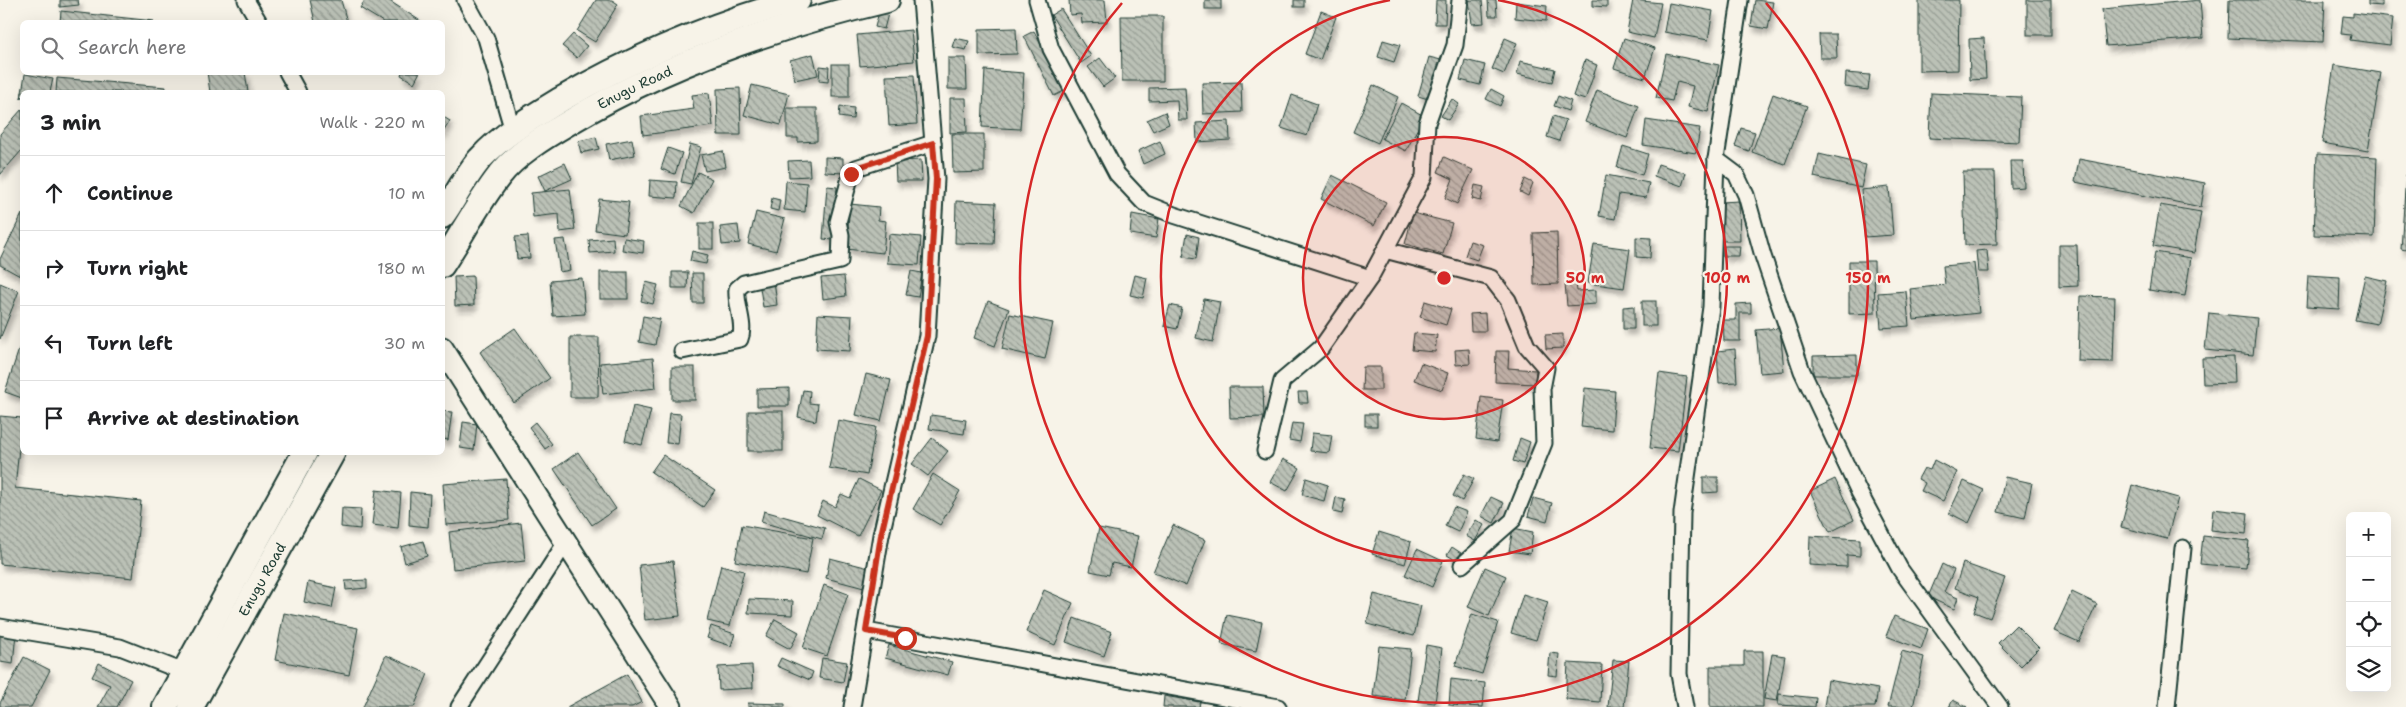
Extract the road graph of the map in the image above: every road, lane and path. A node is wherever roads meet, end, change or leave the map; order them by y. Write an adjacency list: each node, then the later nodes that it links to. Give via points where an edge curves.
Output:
1 (246, 0): 9 (street)
2 (465, 0): 12 (street, via 486,38)
3 (798, 0): 12 (main road, via 726,24 619,69 537,114)
4 (887, 0): 17 (main road, Enugu Road, via 833,13 735,45 603,101 548,135 499,176)
5 (921, 0): 13 (street)
6 (1037, 0): 18 (street, via 1051,48 1117,174 1144,203)
7 (1460, 0): 16 (street, via 1455,45 1427,123 1424,177)
8 (1740, 0): 14 (street)
9 (258, 20)
10 (288, 75): 11 (street)
11 (297, 90)
12 (513, 132): 15 (main road, via 479,160)
13 (933, 143): 19 (street, via 856,168 851,174 838,222 840,261 744,283 737,289 736,300 742,333 740,339); 28 (street, via 936,179 927,336 881,535)
14 (1716, 158): 36 (street, via 1711,307 1682,513 1679,674); 37 (street, via 1736,174 1746,195 1802,371 1858,492 1900,569)
15 (445, 211)
16 (1386, 250): 18 (street); 26 (street, via 1492,278 1508,300 1527,346 1546,368 1542,389 1544,443 1513,520)
17 (445, 261)
18 (1370, 278): 21 (street, via 1321,348 1282,381)
19 (682, 351)
20 (445, 353): 24 (street)
21 (1265, 451)
22 (303, 455): 29 (main road)
23 (331, 455): 31 (main road, Enugu Road)
24 (566, 542): 32 (street); 33 (street)
25 (2183, 548): 38 (street)
26 (1462, 565)
27 (0, 626): 29 (street, via 120,647)
28 (866, 631): 34 (street); 35 (street)
29 (184, 672): 30 (main road)
30 (165, 707)
31 (191, 707)
32 (459, 707)
33 (671, 707)
34 (852, 707)
35 (1278, 707)
36 (1685, 707)
37 (2000, 707)
38 (2167, 707)

